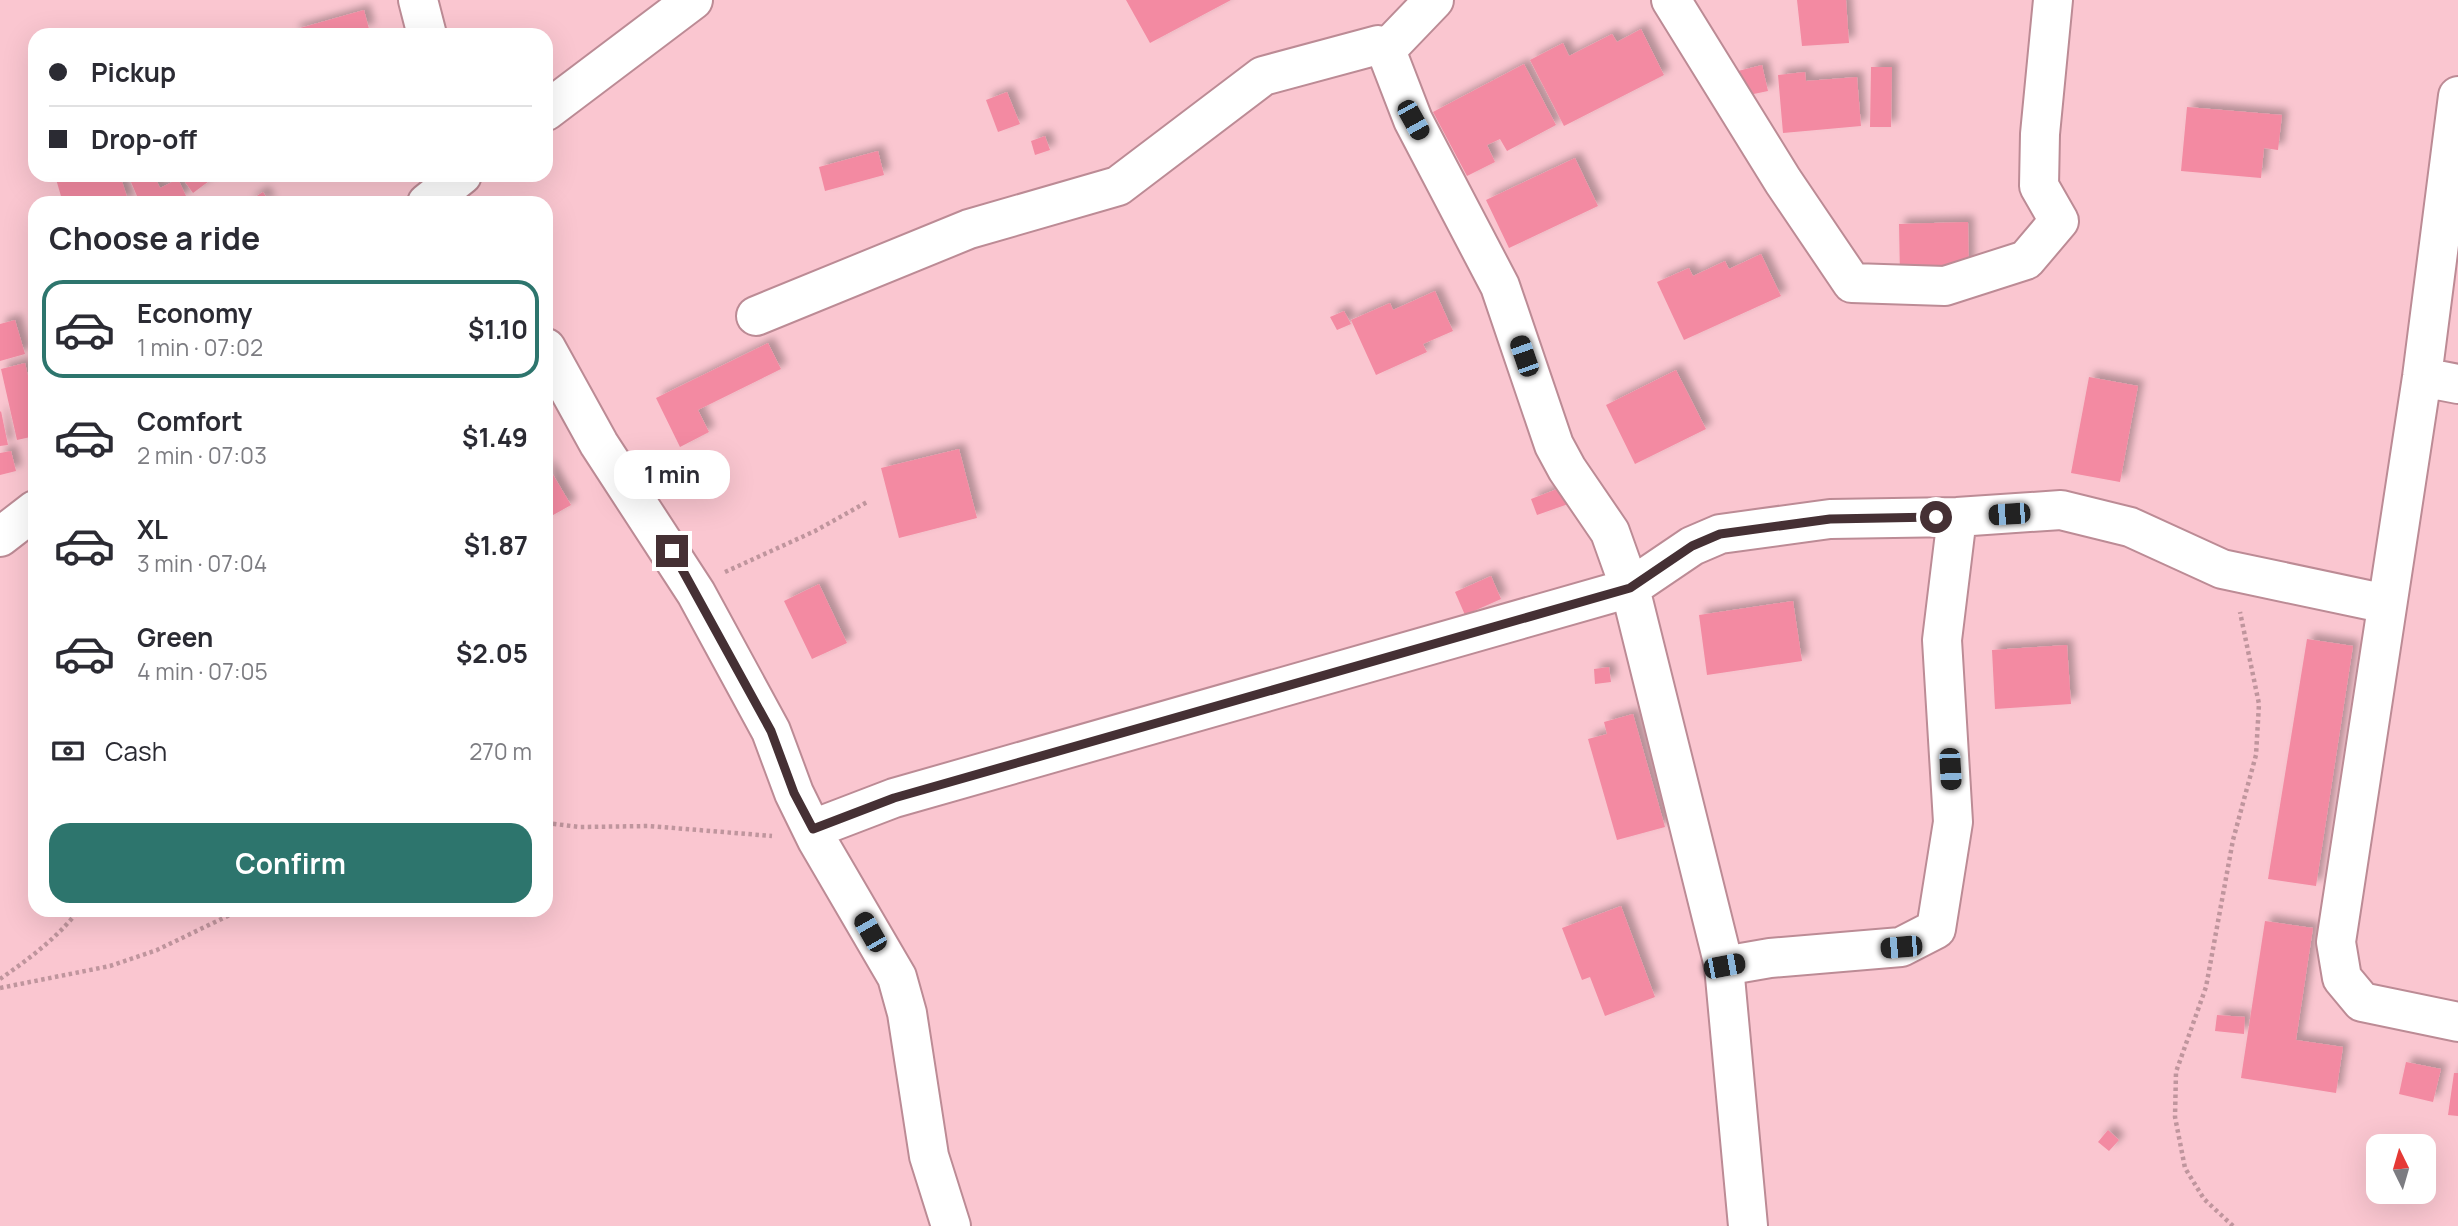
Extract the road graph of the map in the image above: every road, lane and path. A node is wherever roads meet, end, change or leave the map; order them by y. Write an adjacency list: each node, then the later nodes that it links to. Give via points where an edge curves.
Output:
1 (418, 0): 6 (street)
2 (693, 0): 9 (street)
3 (1434, 0): 7 (street)
4 (1671, 0): 5 (street, via 1852,283 1945,286 2026,260 2059,221 2039,186)
5 (2053, 0)
6 (425, 28)
7 (1386, 50): 12 (street, via 1378,45 1263,76 1118,187 969,229); 20 (street, via 1413,120 1500,286 1555,445 1610,532)
8 (2458, 96): 14 (street)
9 (553, 106)
10 (453, 182): 11 (street)
11 (436, 196)
12 (756, 316)
13 (553, 361): 21 (street, via 599,444)
14 (2440, 381): 22 (street)
15 (867, 502): 21 (path, via 726,571)
16 (28, 515): 18 (street)
17 (1957, 517): 19 (street, via 2061,510 2130,527); 20 (street, via 1830,519 1720,534 1692,546); 27 (street, via 1942,640 1953,822 1936,929 1901,947)
18 (0, 537)
19 (2222, 569): 22 (street); 33 (path, via 2246,635 2259,704 2256,755 2233,841 2206,987 2176,1072 2175,1117 2185,1168 2204,1199)
20 (1630, 588): 24 (street, via 894,798); 27 (street)
21 (696, 593): 24 (street, via 771,731)
22 (2387, 604): 30 (street, via 2336,942 2342,978 2362,1002)
23 (553, 824): 24 (path, via 649,826 746,836)
24 (813, 829): 31 (street, via 897,978 907,1013 929,1156)
25 (73, 917): 28 (path)
26 (225, 917): 29 (path, via 157,950 110,966)
27 (1724, 966): 32 (street)
28 (0, 979)
29 (0, 988)
30 (2458, 1022)
31 (951, 1226)
32 (1748, 1226)
33 (2233, 1226)

